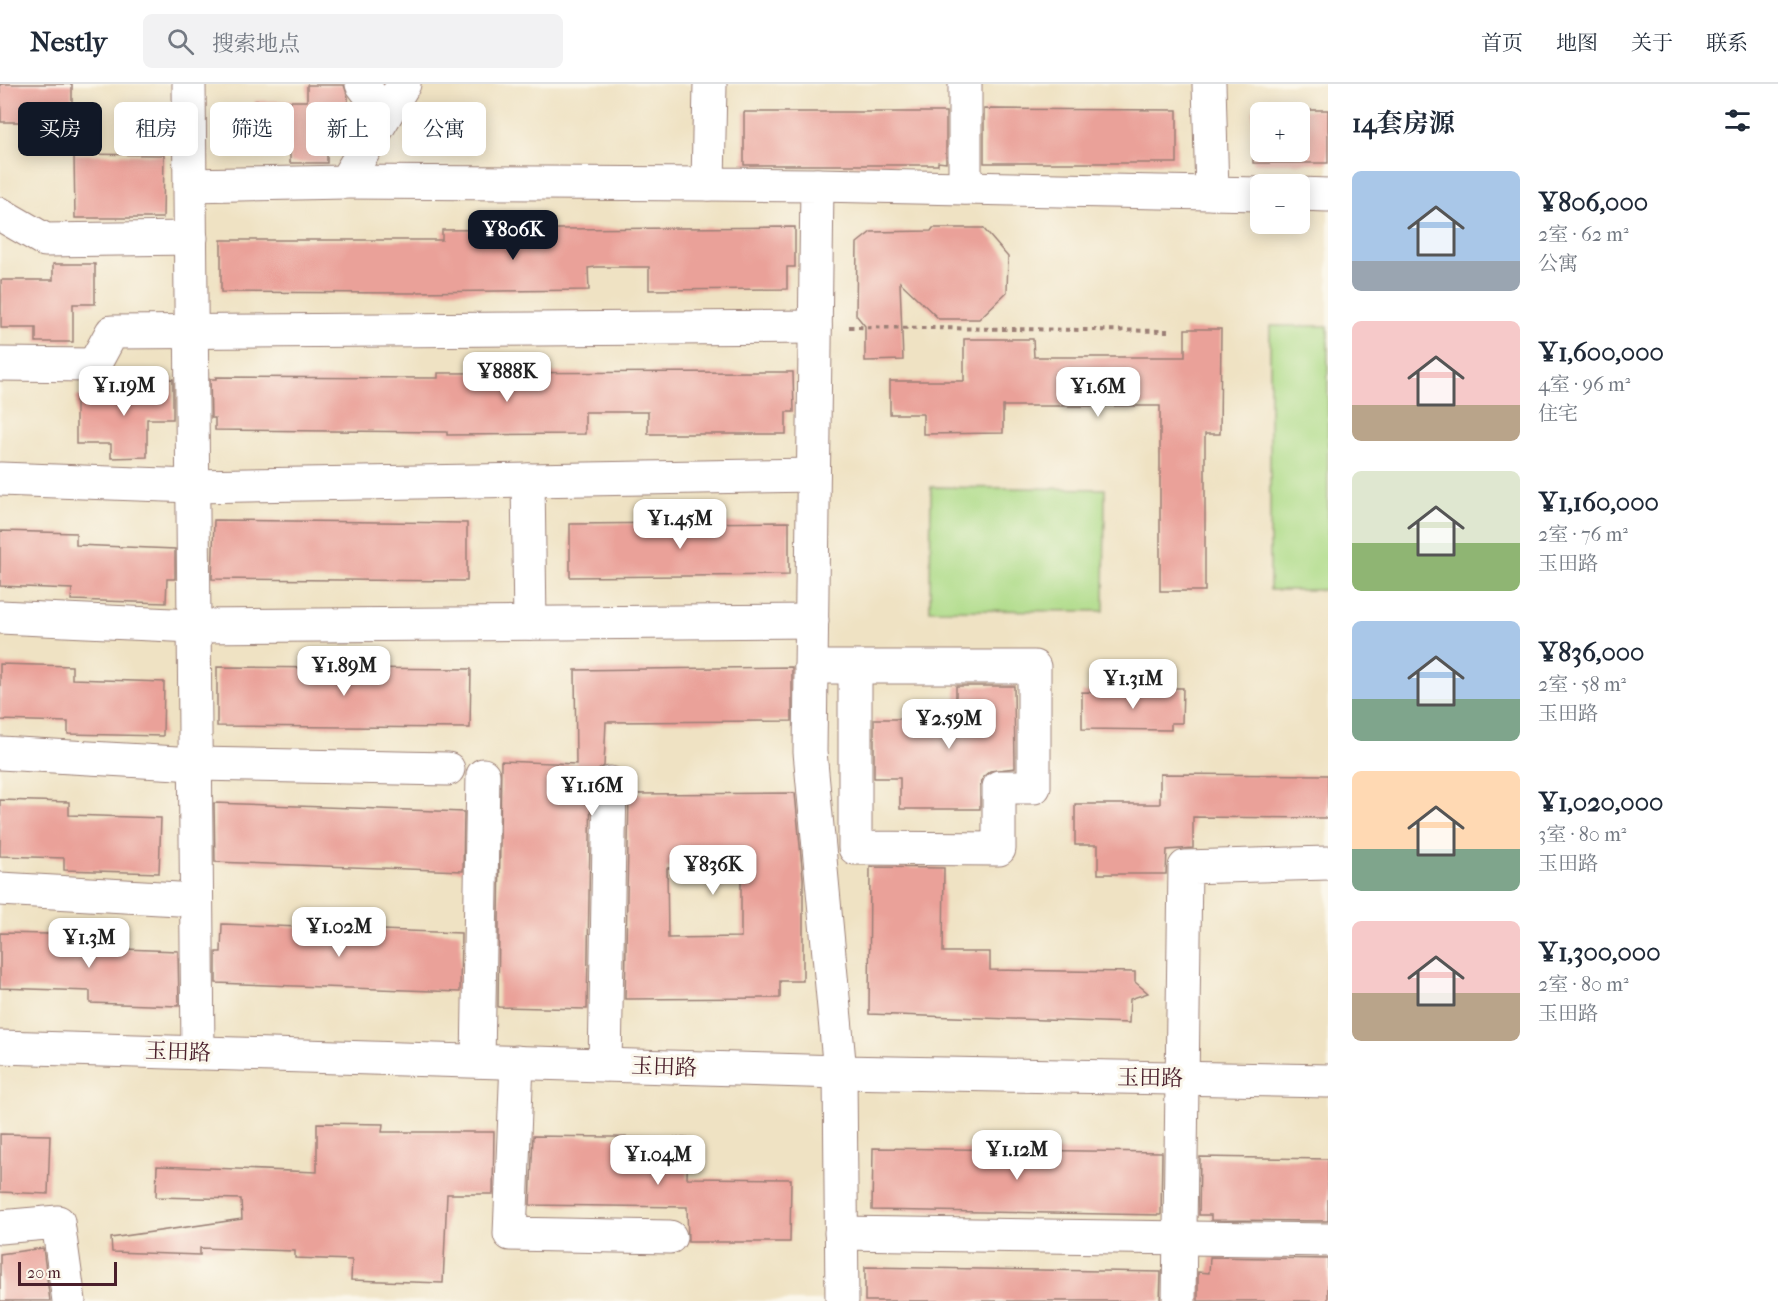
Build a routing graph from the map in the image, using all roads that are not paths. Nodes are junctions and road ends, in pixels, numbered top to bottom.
1 (189, 84) edge
2 (362, 84) edge
3 (404, 84) edge
4 (710, 84) edge
5 (965, 84) edge
6 (1209, 84) edge
7 (375, 102) edge
8 (390, 107) edge
9 (361, 156) edge
10 (345, 182) junction
11 (708, 184) junction
12 (190, 185) junction
13 (817, 185) junction
14 (965, 188) junction
15 (1212, 193) junction
16 (1250, 194) edge
17 (1310, 194) edge
18 (1328, 195) edge
19 (0, 214) edge
20 (191, 238) junction
21 (815, 327) junction
22 (190, 331) junction
23 (0, 364) edge
24 (813, 475) junction
25 (0, 479) edge
26 (528, 480) junction
27 (193, 486) junction
28 (0, 617) edge
29 (812, 621) junction
30 (530, 623) junction
31 (194, 626) junction
32 (811, 667) junction
33 (855, 667) junction
34 (0, 753) edge
35 (196, 764) junction
36 (448, 770) dead end
37 (483, 775) dead end
38 (610, 783) dead end
39 (1328, 863) edge
40 (0, 890) edge
41 (196, 900) junction
42 (0, 1047) edge
43 (198, 1053) junction
44 (478, 1061) junction
45 (517, 1062) junction
46 (605, 1065) junction
47 (840, 1072) junction
48 (1183, 1079) junction
49 (1328, 1082) edge
50 (0, 1227) edge
51 (841, 1233) junction
52 (670, 1237) dead end
53 (1180, 1239) junction
54 (1328, 1240) edge
55 (69, 1301) edge
56 (842, 1301) edge
57 (1179, 1301) edge

1 - 12 street
2 - 7 street
3 - 8 street
4 - 11 street
5 - 14 street
6 - 15 street
9 - 10 street
10 - 11 street
10 - 12 street
11 - 13 street
12 - 20 street
13 - 14 street
13 - 21 street
14 - 15 street
15 - 16 street
17 - 18 street
19 - 20 street
20 - 22 street
21 - 22 street
21 - 24 street
22 - 23 street
22 - 27 street
24 - 26 street
24 - 29 street
25 - 27 street
26 - 27 street
26 - 30 street
27 - 31 street
28 - 31 street
29 - 30 street
29 - 32 street
30 - 31 street
31 - 35 street
32 - 33 street
32 - 47 street
33 - 33 street
34 - 35 street
35 - 36 street
35 - 41 street
37 - 44 street
38 - 46 street
39 - 48 street
40 - 41 street
41 - 43 street
42 - 43 street, 玉田路
43 - 44 street, 玉田路
44 - 45 street, 玉田路
45 - 46 street, 玉田路
45 - 52 street
46 - 47 street, 玉田路
47 - 48 street, 玉田路
47 - 51 street
48 - 49 street, 玉田路
48 - 53 street
50 - 55 street
51 - 53 street
51 - 56 street
53 - 54 street
53 - 57 street

